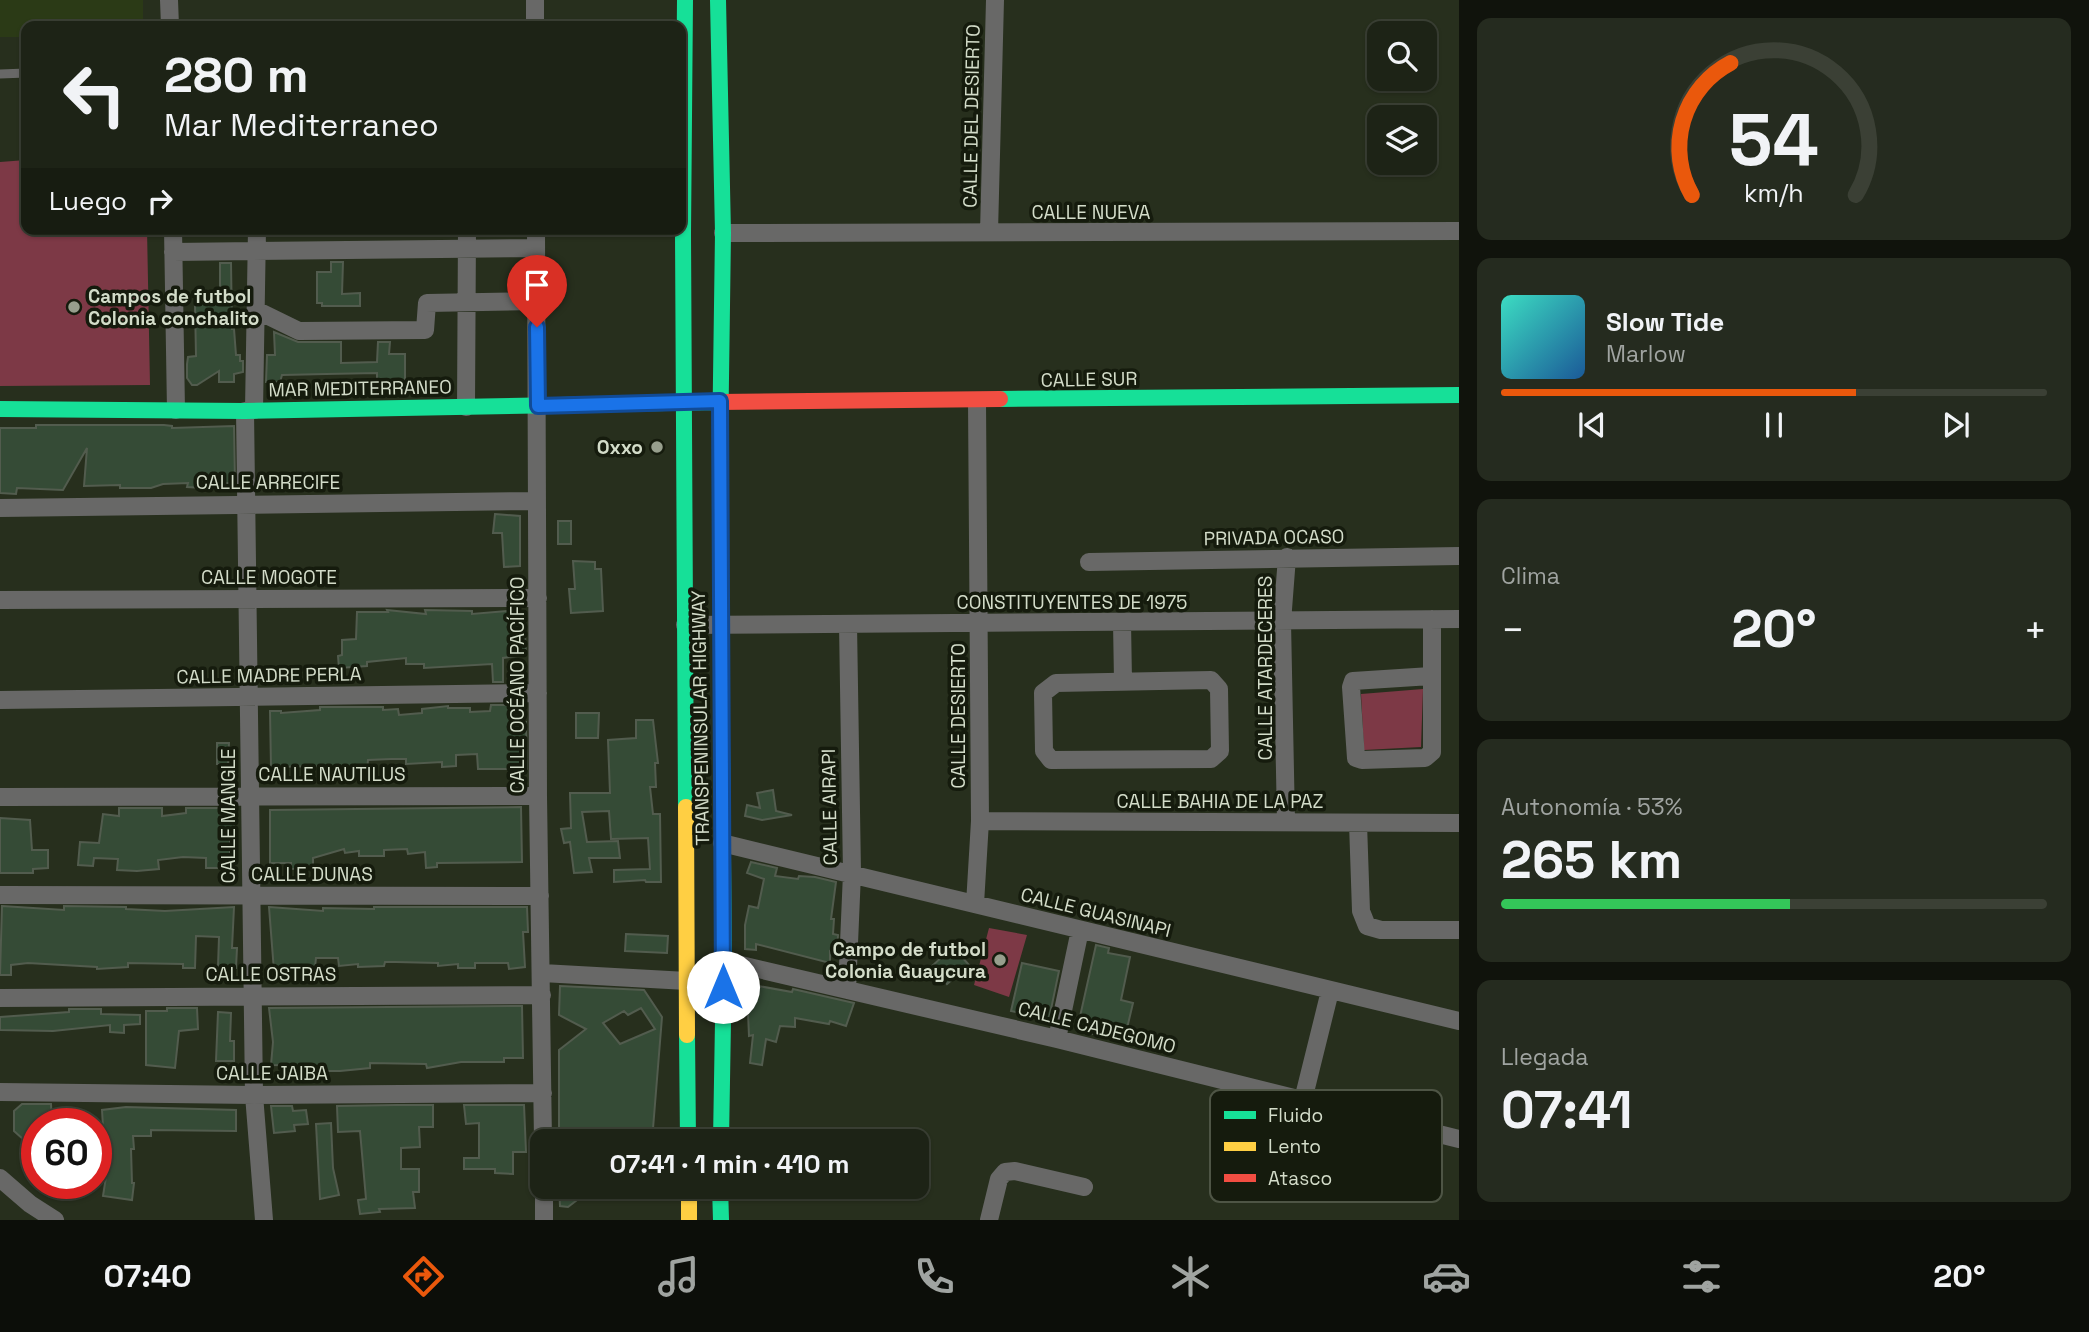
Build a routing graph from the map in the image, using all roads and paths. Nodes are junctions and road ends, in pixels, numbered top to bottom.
1 (169, 0) edge
2 (535, 0) edge
3 (685, 0) edge
4 (718, 0) edge
5 (995, 0) edge
6 (170, 21) edge
7 (535, 21) edge
8 (685, 21) edge
9 (21, 73) edge
10 (0, 74) edge
11 (1459, 231) edge
12 (989, 232) junction
13 (723, 233) junction
14 (173, 235) edge
15 (257, 235) edge
16 (467, 235) edge
17 (537, 235) edge
18 (684, 235) edge
19 (537, 248) junction
20 (468, 249) junction
21 (257, 251) junction
22 (173, 252) junction
23 (537, 301) junction
24 (467, 302) junction
25 (256, 310) junction
26 (1459, 396) edge
27 (720, 401) junction
28 (977, 401) junction
29 (684, 402) junction
30 (538, 406) junction
31 (466, 407) junction
32 (0, 409) edge
33 (176, 410) junction
34 (249, 410) junction
35 (536, 501) junction
36 (247, 503) junction
37 (0, 508) edge
38 (1459, 556) edge
39 (1287, 557) junction
40 (1089, 562) dead end
41 (247, 598) junction
42 (538, 598) junction
43 (0, 600) edge
44 (1432, 619) junction
45 (1459, 619) edge
46 (1122, 622) junction
47 (1282, 622) junction
48 (720, 624) junction
49 (848, 624) junction
50 (978, 624) junction
51 (685, 625) junction
52 (1432, 676) junction
53 (1123, 681) junction
54 (538, 693) junction
55 (249, 696) junction
56 (0, 700) edge
57 (249, 795) junction
58 (538, 796) junction
59 (0, 797) edge
60 (980, 821) junction
61 (1286, 822) junction
62 (1459, 822) edge
63 (1358, 823) junction
64 (722, 843) junction
65 (852, 873) junction
66 (0, 895) edge
67 (250, 895) junction
68 (540, 896) junction
69 (975, 904) junction
70 (1080, 930) junction
71 (1459, 930) edge
72 (724, 961) junction
73 (542, 973) junction
74 (687, 981) junction
75 (847, 990) junction
76 (1330, 990) junction
77 (252, 995) junction
78 (542, 995) junction
79 (0, 998) edge
80 (1459, 1021) edge
81 (1057, 1039) junction
82 (1263, 1090) edge
83 (1305, 1090) edge
84 (0, 1092) edge
85 (543, 1093) junction
86 (254, 1095) junction
87 (543, 1129) edge
88 (688, 1129) edge
89 (721, 1129) edge
90 (1442, 1135) edge
91 (1459, 1139) edge
92 (0, 1178) edge
93 (1084, 1187) dead end
94 (544, 1199) edge
95 (689, 1199) edge
96 (720, 1199) edge
97 (55, 1220) edge
98 (264, 1220) edge
99 (544, 1220) edge
100 (689, 1220) edge
101 (721, 1220) edge
102 (989, 1220) edge

1 - 6 street
2 - 7 street
3 - 8 main road, TRANSPENINSULAR HIGHWAY
4 - 13 main road, TRANSPENINSULAR HIGHWAY
5 - 12 street, CALLE DEL DESIERTO
9 - 10 lane
11 - 12 street, CALLE NUEVA
12 - 13 street, CALLE NUEVA
13 - 27 main road, TRANSPENINSULAR HIGHWAY
14 - 22 street
15 - 21 street, CALLE MANGLE
16 - 20 street
17 - 19 street, CALLE OCÉANO PACÍFICO
18 - 29 main road, TRANSPENINSULAR HIGHWAY
19 - 20 street
19 - 23 street, CALLE OCÉANO PACÍFICO
20 - 21 street
20 - 24 street
21 - 22 street
21 - 25 street, CALLE MANGLE
22 - 33 street
23 - 24 street
23 - 30 street, CALLE OCÉANO PACÍFICO
24 - 25 street
24 - 31 street
25 - 34 street, CALLE MANGLE
26 - 28 main road, CALLE SUR
27 - 28 main road, CALLE SUR
27 - 29 main road, MAR MEDITERRANEO
27 - 48 main road, TRANSPENINSULAR HIGHWAY
28 - 50 street, CALLE DESIERTO
29 - 30 main road, MAR MEDITERRANEO
29 - 51 main road, TRANSPENINSULAR HIGHWAY
30 - 31 main road, MAR MEDITERRANEO
30 - 35 street, CALLE OCÉANO PACÍFICO
31 - 34 main road, MAR MEDITERRANEO
32 - 33 main road, MAR MEDITERRANEO
33 - 34 main road, MAR MEDITERRANEO
34 - 36 street, CALLE MANGLE
35 - 36 street, CALLE ARRECIFE
35 - 42 street, CALLE OCÉANO PACÍFICO
36 - 37 street, CALLE ARRECIFE
36 - 41 street, CALLE MANGLE
38 - 39 street, PRIVADA OCASO
39 - 40 street, PRIVADA OCASO
39 - 47 street, CALLE ATARDECERES
41 - 42 street, CALLE MOGOTE
41 - 43 street, CALLE MOGOTE
41 - 55 street, CALLE MANGLE
42 - 54 street, CALLE OCÉANO PACÍFICO
44 - 45 street, CONSTITUYENTES DE 1975
44 - 47 street, CONSTITUYENTES DE 1975
44 - 52 street
46 - 47 street, CONSTITUYENTES DE 1975
46 - 50 street, CONSTITUYENTES DE 1975
46 - 53 street
47 - 61 street, CALLE ATARDECERES
48 - 49 street, CONSTITUYENTES DE 1975
48 - 51 street, CONSTITUYENTES DE 1975
48 - 64 main road, TRANSPENINSULAR HIGHWAY
49 - 50 street, CONSTITUYENTES DE 1975
49 - 65 street, CALLE AIRAPI
50 - 60 street, CALLE DESIERTO
51 - 74 main road, TRANSPENINSULAR HIGHWAY
52 - 52 street
53 - 53 street
54 - 55 street, CALLE MADRE PERLA
54 - 58 street, CALLE OCÉANO PACÍFICO
55 - 56 street, CALLE MADRE PERLA
55 - 57 street, CALLE MANGLE
57 - 58 street, CALLE NAUTILUS
57 - 59 street, CALLE NAUTILUS
57 - 67 street, CALLE MANGLE
58 - 68 street, CALLE OCÉANO PACÍFICO
60 - 61 street, CALLE BAHIA DE LA PAZ
60 - 69 street, CALLE DESIERTO
61 - 63 street, CALLE BAHIA DE LA PAZ
62 - 63 street, CALLE BAHIA DE LA PAZ
63 - 71 street
64 - 65 street, CALLE GUASINAPI
64 - 72 main road, TRANSPENINSULAR HIGHWAY
65 - 69 street, CALLE GUASINAPI
65 - 75 street, CALLE AIRAPI
66 - 67 street, CALLE DUNAS
67 - 68 street, CALLE DUNAS
67 - 77 street, CALLE MANGLE
68 - 73 street, CALLE OCÉANO PACÍFICO
69 - 70 street, CALLE GUASINAPI
70 - 76 street, CALLE GUASINAPI
70 - 81 street
72 - 75 street, CALLE CADEGOMO
72 - 89 main road, TRANSPENINSULAR HIGHWAY
73 - 74 street
73 - 78 street, CALLE OCÉANO PACÍFICO
74 - 88 main road, TRANSPENINSULAR HIGHWAY
75 - 81 street, CALLE CADEGOMO
76 - 80 street, CALLE GUASINAPI
76 - 83 street
77 - 78 street, CALLE OSTRAS
77 - 79 street, CALLE OSTRAS
77 - 86 street, CALLE MANGLE
78 - 85 street, CALLE OCÉANO PACÍFICO
81 - 82 street, CALLE CADEGOMO
84 - 86 street, CALLE JAIBA
85 - 86 street, CALLE JAIBA
85 - 87 street, CALLE OCÉANO PACÍFICO
86 - 98 street, CALLE MANGLE
90 - 91 street, CALLE CADEGOMO
92 - 97 street
93 - 102 street
94 - 99 street
95 - 100 main road
96 - 101 main road

